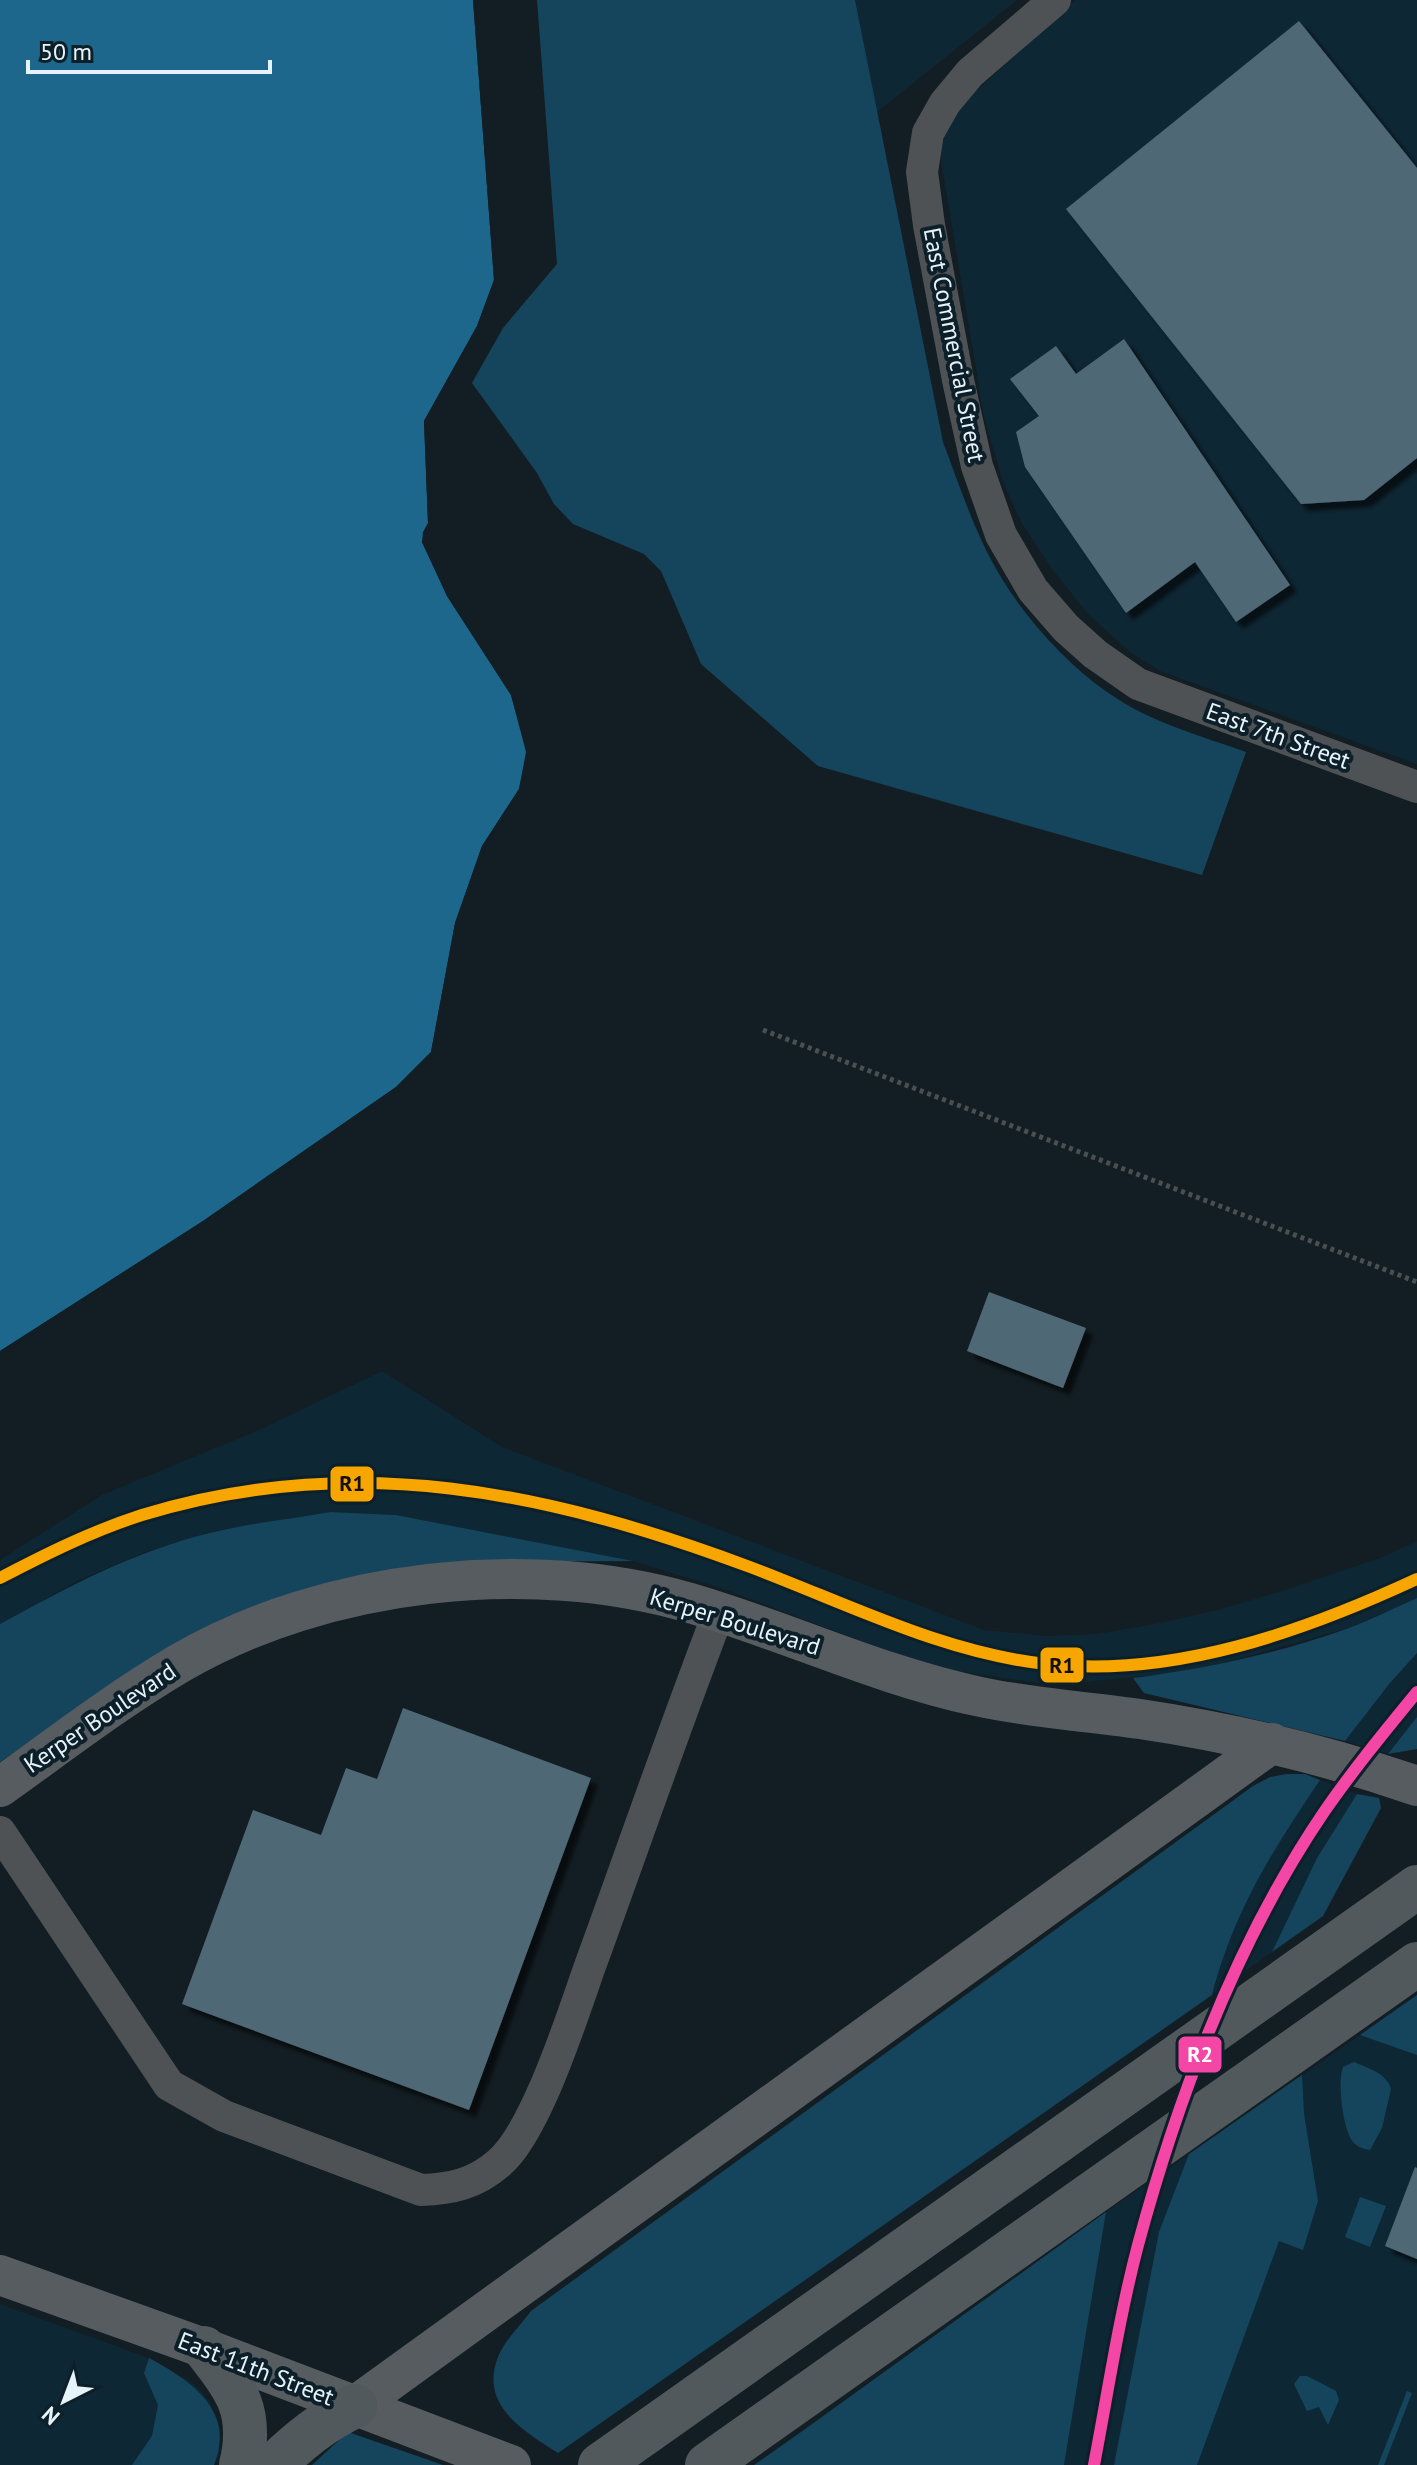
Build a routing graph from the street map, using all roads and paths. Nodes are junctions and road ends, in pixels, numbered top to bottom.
1 (1055, 0) edge
2 (1138, 684) joint
3 (1417, 787) edge
4 (763, 1030) dead end
5 (1417, 1282) edge
6 (719, 1612) junction
7 (1272, 1743) junction
8 (1417, 1786) edge
9 (0, 1787) edge
10 (0, 1832) edge
11 (1417, 1887) edge
12 (1417, 1964) edge
13 (0, 2275) edge
14 (204, 2348) junction
15 (355, 2406) junction
16 (241, 2465) edge
17 (274, 2465) edge
18 (511, 2465) edge
19 (600, 2465) edge
20 (707, 2465) edge

1 - 2 street, East Commercial Street
2 - 3 street, East 7th Street
4 - 5 path
6 - 7 main road, Kerper Boulevard
6 - 9 main road, Kerper Boulevard
6 - 10 street
7 - 8 main road, Kerper Boulevard
7 - 15 main road
11 - 19 highway
12 - 20 highway
13 - 14 main road, East 11th Street
14 - 15 main road, East 11th Street
14 - 16 highway
15 - 17 highway
15 - 18 main road, East 11th Street

